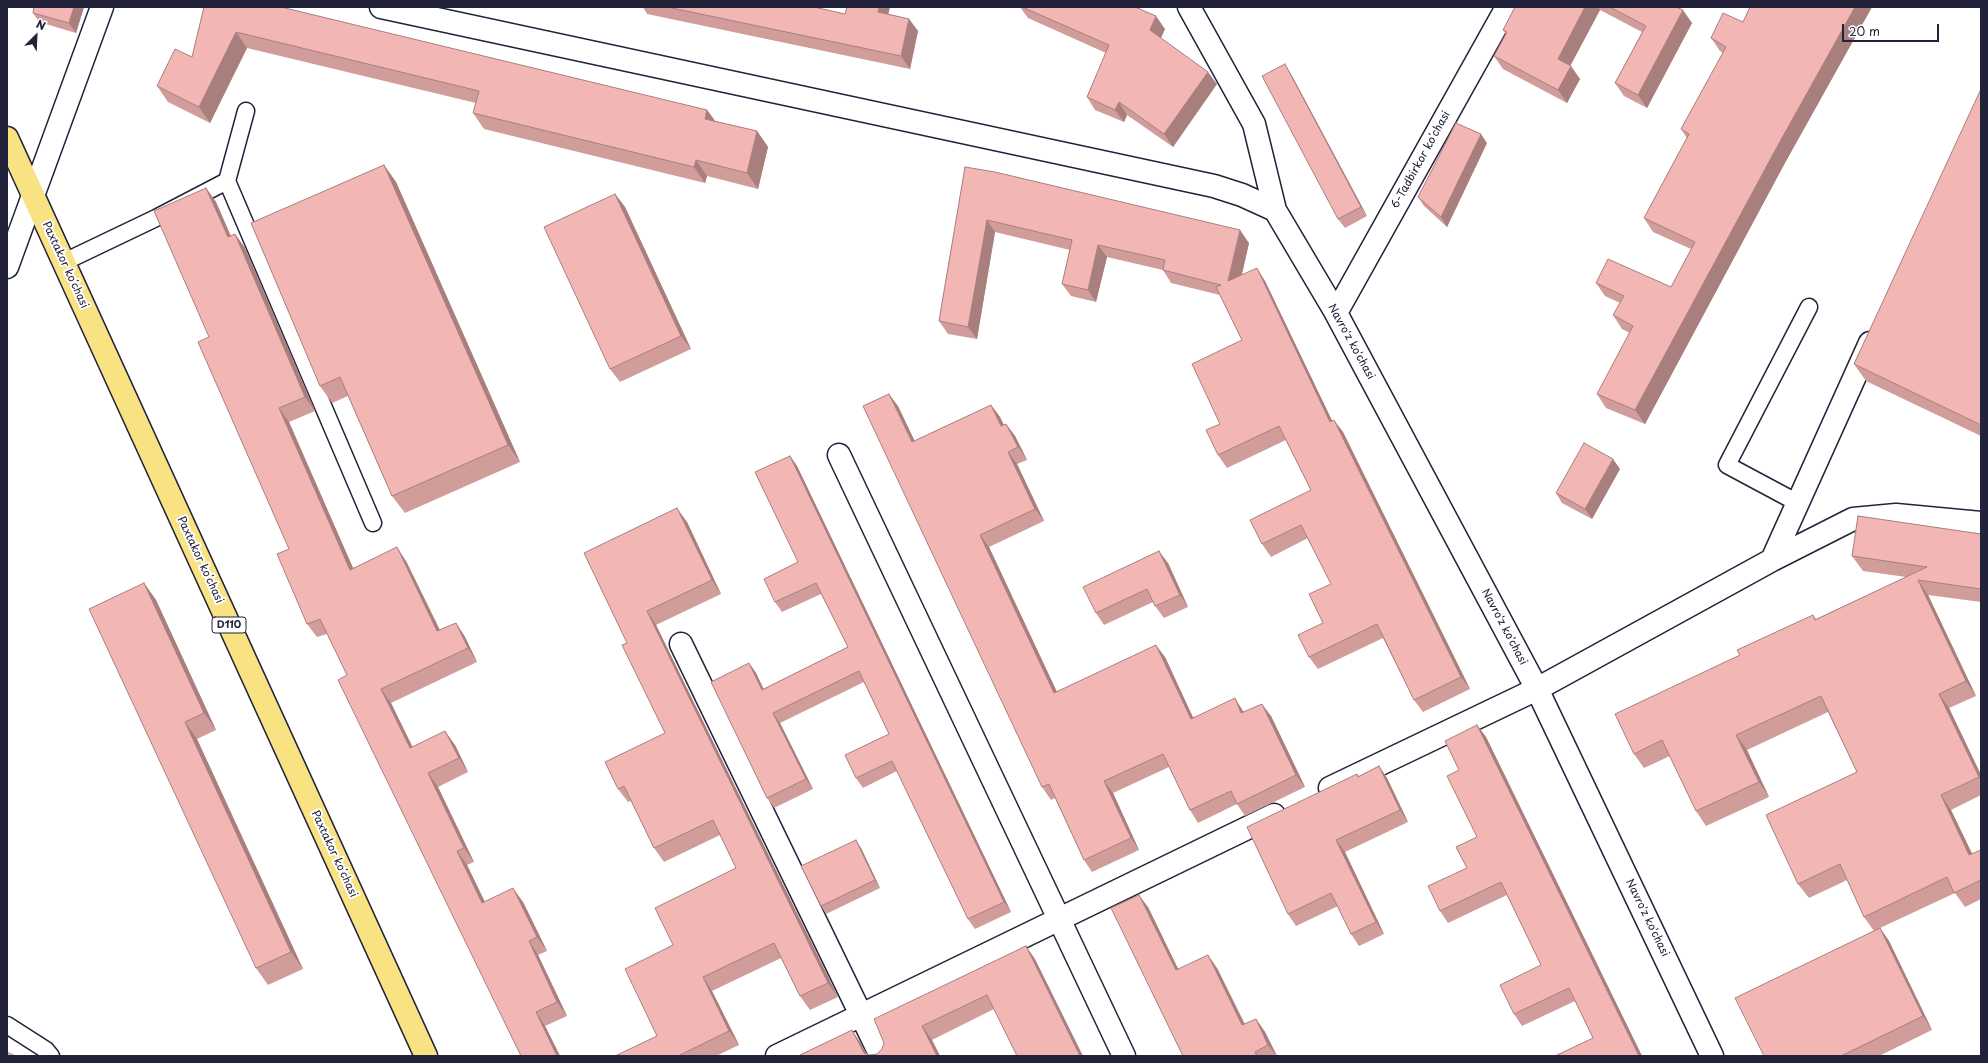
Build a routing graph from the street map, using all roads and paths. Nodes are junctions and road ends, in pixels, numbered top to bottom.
1 (102, 7) edge
2 (381, 7) edge
3 (1188, 7) edge
4 (1507, 7) edge
5 (246, 111) dead end
6 (7, 138) edge
7 (227, 181) junction
8 (33, 194) junction
9 (1275, 210) junction
10 (64, 262) junction
11 (7, 267) edge
12 (1809, 307) dead end
13 (1336, 313) junction
14 (1880, 322) edge
15 (839, 456) dead end
16 (1798, 503) junction
17 (1981, 523) edge
18 (373, 524) dead end
19 (1772, 560) junction
20 (681, 644) dead end
21 (1537, 689) junction
22 (1060, 918) junction
23 (861, 1015) junction
24 (7, 1025) edge
25 (51, 1056) edge
26 (426, 1056) edge
27 (778, 1056) edge
28 (881, 1056) edge
29 (1124, 1056) edge
30 (1712, 1056) edge

1 - 8 street
2 - 9 street
3 - 9 street, Navro'z ko'chasi
4 - 13 street, 6-Tadbirkor koʻchasi
5 - 7 lane
6 - 8 main road, D110
7 - 10 lane
7 - 18 lane
8 - 10 main road, Paxtakor koʻchasi / D110
8 - 11 street
9 - 13 street, Navro'z ko'chasi
10 - 26 main road, Paxtakor koʻchasi / D110
12 - 16 lane
13 - 21 street, Navro'z ko'chasi
14 - 16 street
15 - 22 street
16 - 19 street
17 - 19 street
19 - 21 street
20 - 23 street
21 - 22 street
21 - 30 street, Navro'z ko'chasi
22 - 23 street
22 - 29 street
23 - 27 street
23 - 28 street
24 - 25 lane

